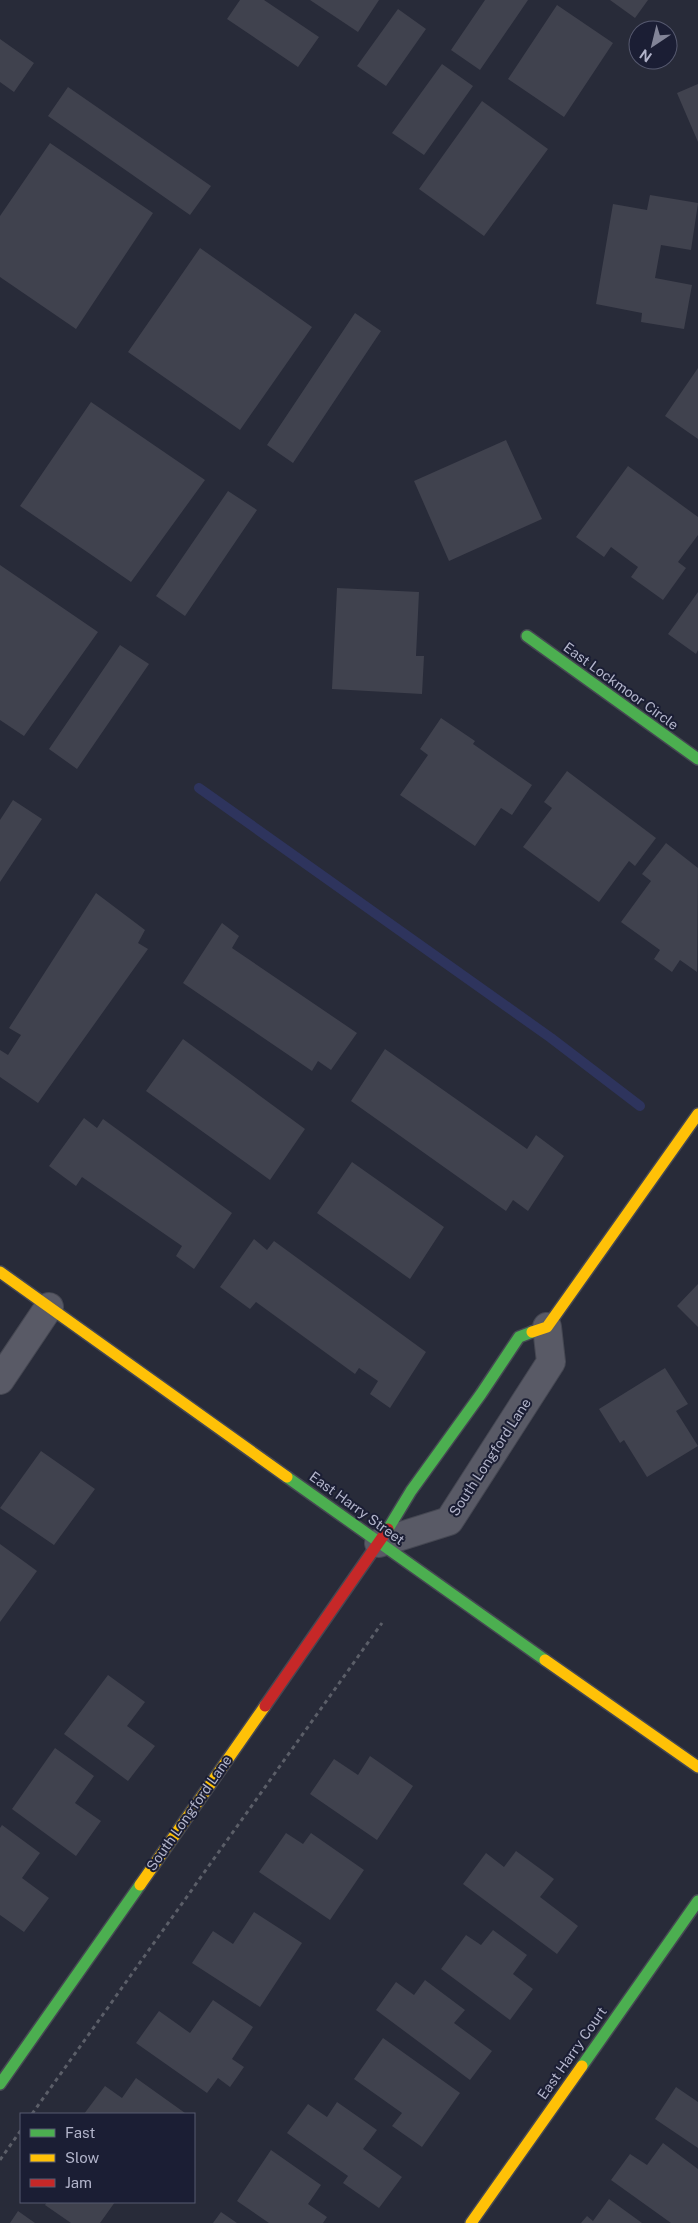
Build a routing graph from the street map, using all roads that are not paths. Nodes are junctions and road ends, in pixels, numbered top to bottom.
1 (527, 636) dead end
2 (698, 759) edge
3 (698, 1114) edge
4 (0, 1272) edge
5 (49, 1307) junction
6 (547, 1327) junction
7 (0, 1380) edge
8 (379, 1543) junction
9 (698, 1767) edge
10 (698, 1900) edge
11 (0, 2084) edge
12 (472, 2223) edge

1 - 2 street, East Lockmoor Circle
3 - 6 street
4 - 5 street, East Harry Street
5 - 7 street
5 - 8 street, East Harry Street
6 - 8 street, South Longford Lane
6 - 8 street, South Longford Lane
8 - 9 street, East Harry Street
8 - 11 street, South Longford Lane
10 - 12 street, East Harry Court

